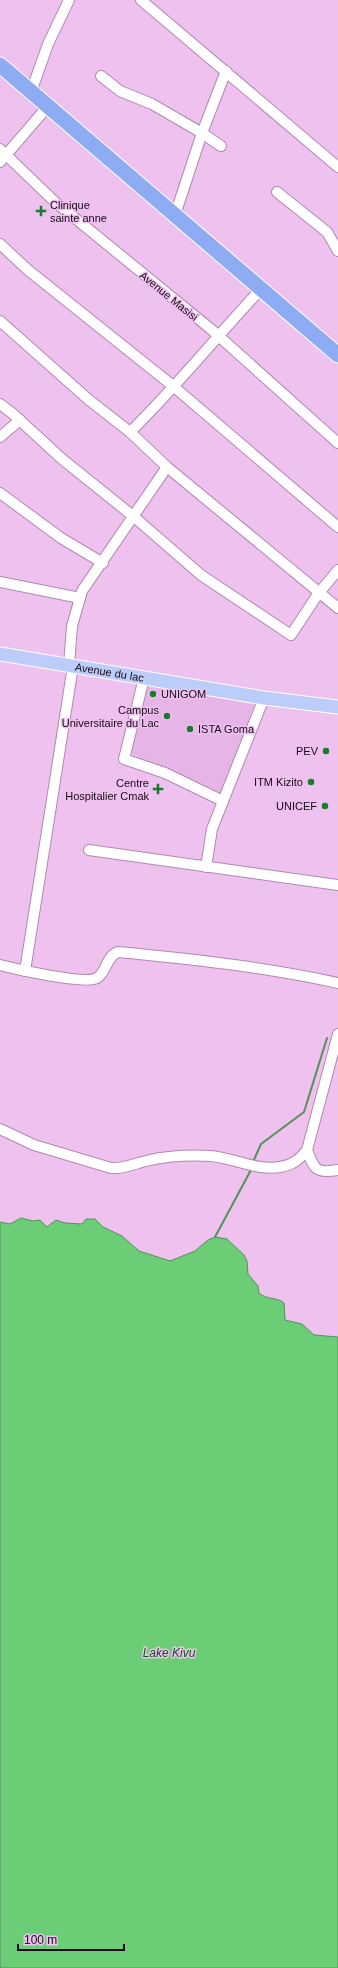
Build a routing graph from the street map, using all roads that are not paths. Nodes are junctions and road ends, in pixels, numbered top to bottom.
1 (69, 0) edge
2 (145, 1) edge
3 (0, 65) edge
4 (226, 71) junction
5 (101, 76) dead end
6 (31, 92) junction
7 (48, 106) junction
8 (202, 133) junction
9 (222, 146) dead end
10 (2, 156) edge
11 (338, 167) edge
12 (277, 192) dead end
13 (175, 215) junction
14 (0, 244) edge
15 (338, 251) edge
16 (261, 289) junction
17 (0, 321) edge
18 (218, 335) junction
19 (338, 355) edge
20 (174, 386) junction
21 (0, 404) edge
22 (20, 420) junction
23 (130, 432) junction
24 (0, 437) edge
25 (338, 443) edge
26 (167, 467) junction
27 (0, 493) edge
28 (133, 516) junction
29 (338, 527) edge
30 (103, 563) junction
31 (338, 570) edge
32 (0, 582) edge
33 (318, 594) junction
34 (80, 598) junction
35 (338, 608) edge
36 (0, 654) edge
37 (71, 665) junction
38 (144, 678) junction
39 (264, 698) junction
40 (338, 707) edge
41 (223, 801) junction
42 (89, 850) dead end
43 (206, 867) junction
44 (338, 885) edge
45 (0, 964) edge
46 (25, 971) junction
47 (338, 983) edge
48 (338, 1034) edge
49 (0, 1128) edge
50 (307, 1150) junction
51 (338, 1170) edge

1 - 6 street
2 - 4 street
3 - 6 highway
4 - 8 street
4 - 11 street
5 - 8 street
6 - 7 highway
7 - 10 street
7 - 13 highway
8 - 9 street
8 - 13 street
10 - 18 street, Avenue Masisi
12 - 15 street
13 - 16 highway
14 - 20 street
16 - 18 street
16 - 19 highway
17 - 23 street
18 - 20 street
18 - 25 street, Avenue Masisi
20 - 23 street
20 - 29 street
21 - 22 street
22 - 24 street
22 - 28 street
23 - 26 street
26 - 28 street
26 - 33 street
27 - 30 street
28 - 30 street
28 - 33 street
30 - 34 street
31 - 33 street
32 - 34 street
33 - 35 street
34 - 37 street
36 - 37 main road, Avenue du lac
37 - 38 main road, Avenue du lac
37 - 46 street
38 - 39 main road, Avenue du lac
38 - 41 street
39 - 40 main road, Avenue du lac
39 - 41 street
41 - 43 street
42 - 43 street
43 - 44 street
45 - 46 street
46 - 47 street
48 - 50 street
49 - 50 street
50 - 51 street

